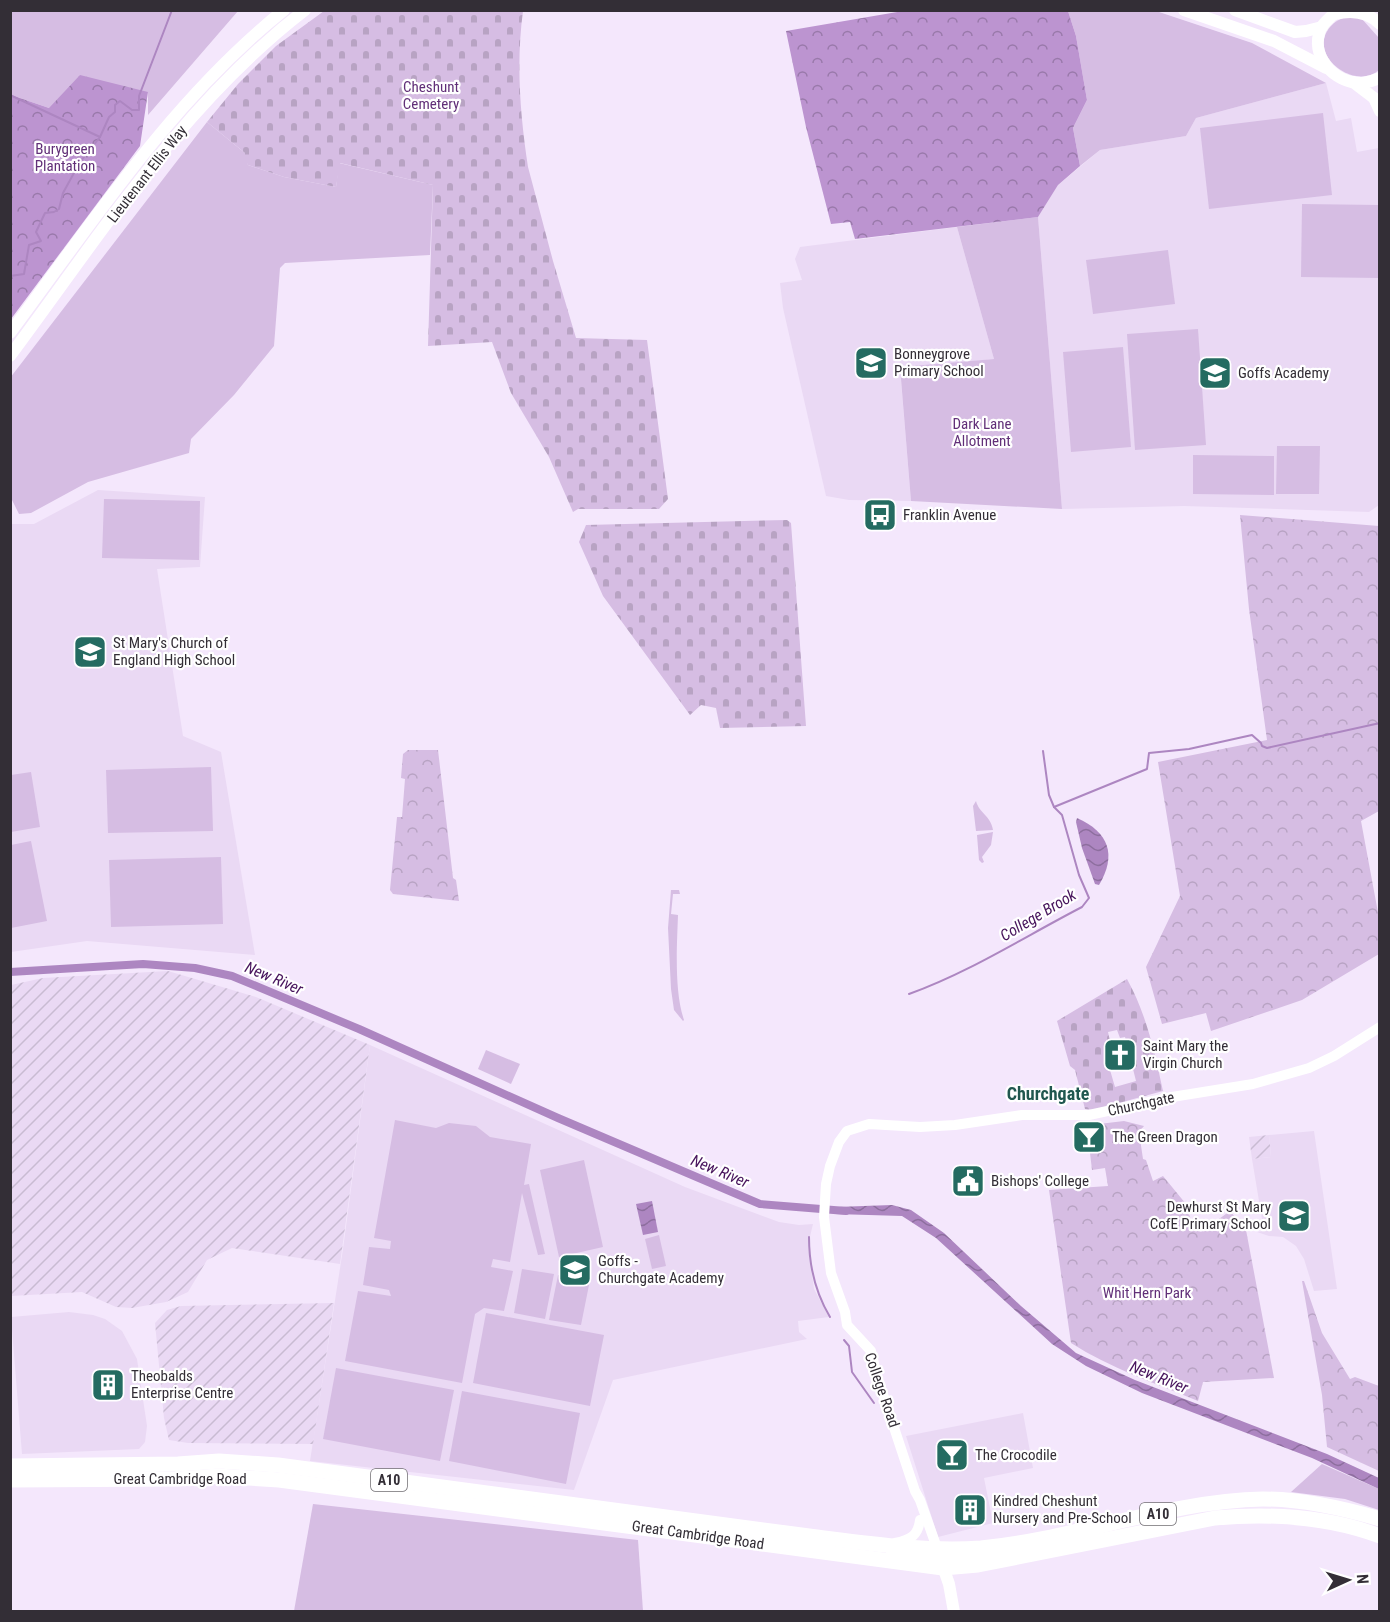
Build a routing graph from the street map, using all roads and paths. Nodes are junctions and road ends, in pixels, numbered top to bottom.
1 (284, 10) edge
2 (305, 10) edge
3 (1184, 10) edge
4 (1234, 10) edge
5 (1336, 12) edge
6 (1374, 18) edge
7 (1322, 27) junction
8 (1326, 68) junction
9 (1380, 78) edge
10 (1353, 82) junction
11 (1380, 111) edge
12 (10, 333) edge
13 (10, 356) edge
14 (1380, 1027) edge
15 (854, 1128) joint
16 (10, 1466) edge
17 (10, 1480) edge
18 (915, 1491) junction
19 (1380, 1519) edge
20 (920, 1520) junction
21 (809, 1536) junction
22 (1380, 1536) edge
23 (886, 1545) junction
24 (937, 1558) junction
25 (954, 1611) edge

1 - 12 main road, Lieutenant Ellis Way
2 - 13 main road, Lieutenant Ellis Way
3 - 8 main road
4 - 7 main road
5 - 6 main road
5 - 7 main road
7 - 8 main road
8 - 10 main road
9 - 10 main road
10 - 11 main road
14 - 15 street, Churchgate
15 - 18 street, College Road
16 - 21 highway, Great Cambridge Road / A10
17 - 24 highway, Great Cambridge Road / A10
18 - 20 street, College Road
18 - 24 street, College Road
19 - 24 highway, Great Cambridge Road / A10
20 - 23 street
20 - 24 street, College Road
21 - 23 highway, Great Cambridge Road / A10
21 - 24 main road
22 - 24 highway, Great Cambridge Road / A10
23 - 24 highway, Great Cambridge Road / A10
24 - 25 main road, College Road

